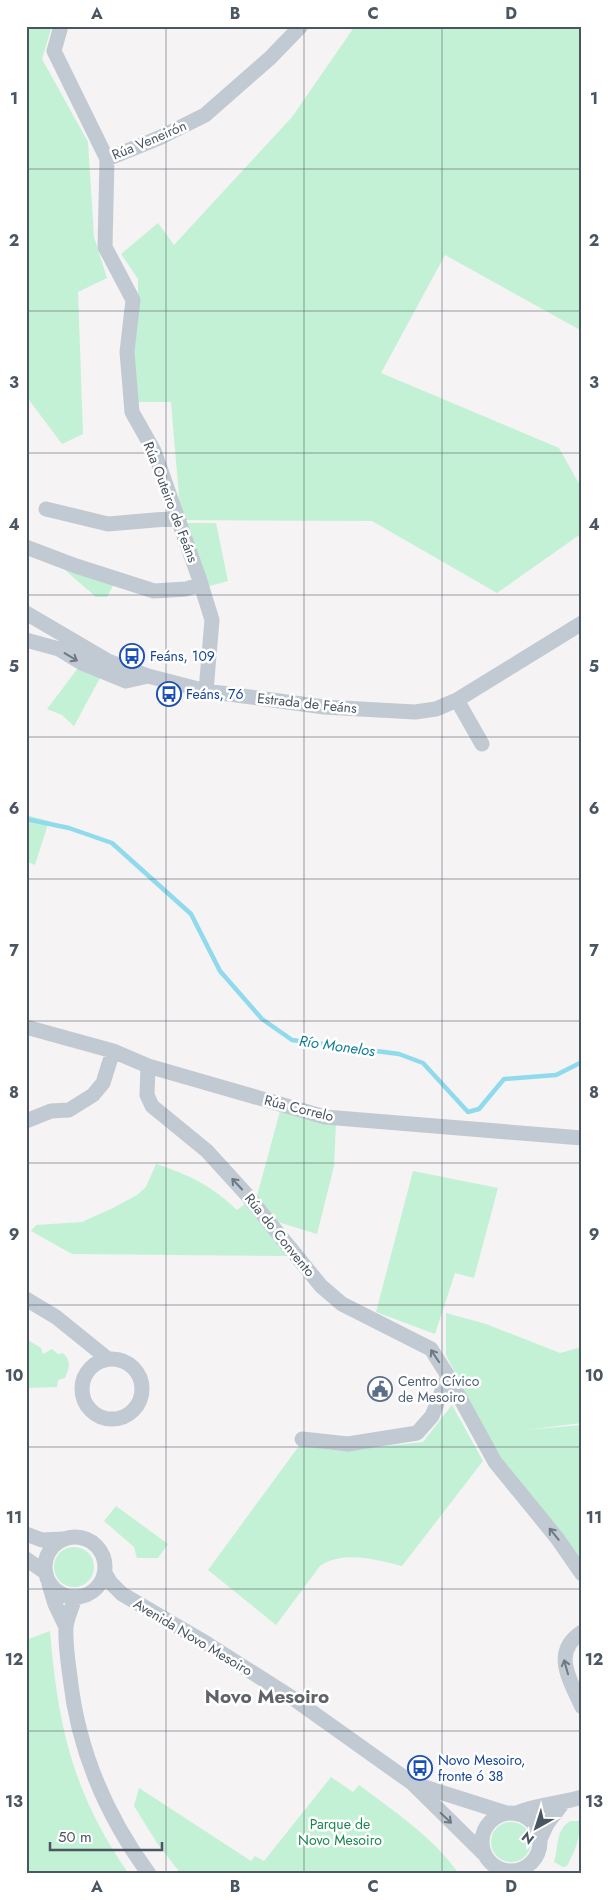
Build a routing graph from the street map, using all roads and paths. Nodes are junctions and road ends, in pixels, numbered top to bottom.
1 (61, 26) edge
2 (301, 26) edge
3 (107, 159) junction
4 (46, 508) dead end
5 (178, 518) junction
6 (26, 547) edge
7 (201, 584) junction
8 (26, 613) edge
9 (582, 623) edge
10 (26, 640) edge
11 (148, 676) junction
12 (206, 691) junction
13 (458, 700) junction
14 (482, 744) dead end
15 (26, 1027) edge
16 (113, 1051) junction
17 (148, 1066) junction
18 (26, 1121) edge
19 (582, 1138) edge
20 (26, 1299) edge
21 (85, 1342) junction
22 (108, 1359) junction
23 (89, 1368) junction
24 (448, 1376) junction
25 (302, 1439) dead end
26 (26, 1534) edge
27 (64, 1539) junction
28 (26, 1558) edge
29 (105, 1573) junction
30 (582, 1574) edge
31 (47, 1577) junction
32 (122, 1594) junction
33 (80, 1597) junction
34 (66, 1627) junction
35 (582, 1632) edge
36 (582, 1707) edge
37 (412, 1783) junction
38 (582, 1797) edge
39 (563, 1803) junction
40 (511, 1813) junction
41 (540, 1838) junction
42 (491, 1865) edge
43 (517, 1872) edge
44 (149, 1874) edge

1 - 3 street, Rúa Veneirón
2 - 3 street, Rúa Veneirón
3 - 5 street, Rúa Outeiro de Feáns
4 - 5 street
5 - 7 street, Rúa Outeiro de Feáns
6 - 7 street
7 - 12 street, Rúa Outeiro de Feáns
8 - 11 street, Estrada de Feáns
9 - 13 street, Estrada de Feáns
10 -> 11 street
11 - 12 street, Estrada de Feáns
12 - 13 street, Estrada de Feáns
13 - 14 street
15 - 16 street, Rúa Correlo
16 - 17 street, Rúa Correlo
16 - 18 street
17 - 19 street, Rúa Correlo
24 -> 17 street, Rúa do Convento
20 - 21 street
21 - 22 street
21 - 23 street
22 - 23 street
22 - 23 street
24 - 25 street
30 -> 24 street, Rúa do Convento
26 - 27 street
27 - 29 street
27 - 31 street
28 - 31 street
29 - 32 street, Avenida Novo Mesoiro
29 - 33 street
31 - 33 street
31 - 34 street
32 - 33 street, Avenida Novo Mesoiro
32 - 37 street, Avenida Novo Mesoiro
33 - 34 street
34 - 44 street
36 -> 35 street
37 - 40 street, Avenida Novo Mesoiro
37 -> 42 street, Avenida Novo Mesoiro
38 - 39 street
39 - 40 street
39 - 41 street
40 - 41 street
40 - 42 street
41 - 43 street
42 - 43 street

